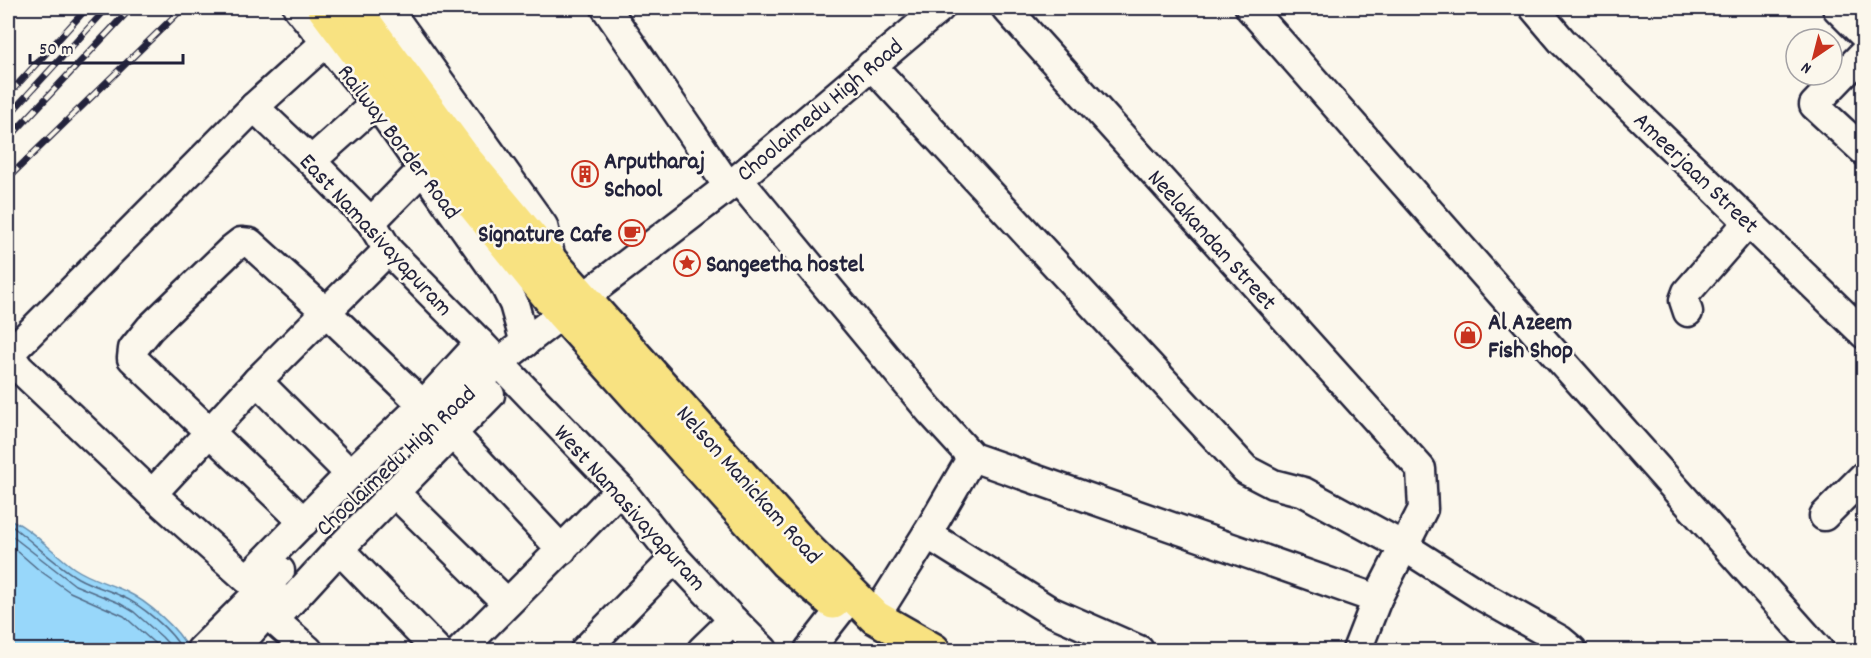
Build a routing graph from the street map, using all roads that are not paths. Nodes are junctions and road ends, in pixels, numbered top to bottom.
1 (298, 8) edge
2 (324, 8) edge
3 (354, 8) edge
4 (387, 8) edge
5 (606, 8) edge
6 (940, 8) edge
7 (1006, 8) edge
8 (1250, 8) edge
9 (1534, 8) edge
10 (1837, 8) edge
11 (1863, 35) edge
12 (326, 42) junction
13 (1863, 53) edge
14 (871, 65) junction
15 (376, 103) junction
16 (254, 106) junction
17 (1863, 151) edge
18 (311, 161) junction
19 (423, 168) junction
20 (733, 182) junction
21 (371, 222) junction
22 (1748, 222) junction
23 (388, 250) junction
24 (552, 263) junction
25 (573, 307) junction
26 (326, 312) junction
27 (1688, 312) dead end
28 (1863, 334) edge
29 (525, 343) junction
30 (496, 360) junction
31 (257, 381) junction
32 (423, 405) junction
33 (210, 433) junction
34 (452, 433) junction
35 (972, 457) junction
36 (350, 474) junction
37 (1863, 476) edge
38 (620, 489) junction
39 (395, 493) junction
40 (152, 494) junction
41 (1824, 516) dead end
42 (304, 522) junction
43 (927, 534) junction
44 (1405, 547) junction
45 (339, 549) junction
46 (562, 550) junction
47 (675, 558) junction
48 (1377, 599) junction
49 (507, 603) junction
50 (841, 609) junction
51 (875, 617) junction
52 (733, 620) junction
53 (240, 633) edge
54 (201, 651) edge
55 (308, 651) edge
56 (437, 651) edge
57 (461, 651) edge
58 (585, 651) edge
59 (702, 651) edge
60 (763, 651) edge
61 (809, 651) edge
62 (900, 651) edge
63 (933, 651) edge
64 (1139, 651) edge
65 (1356, 651) edge
66 (1572, 651) edge
67 (1819, 651) edge

1 - 12 street, Railway Border Road
2 - 25 main road
3 - 24 main road
4 - 24 street
5 - 20 street
6 - 14 street, Choolaimedu High Road
7 - 44 street, Neelakandan Street
8 - 67 street
9 - 22 street, Ameerjaan Street
10 - 11 street
12 - 15 street, Railway Border Road
12 - 16 street
13 - 17 street
14 - 20 street, Choolaimedu High Road
14 - 44 street
15 - 18 street
15 - 19 street, Railway Border Road
16 - 18 street, East Namasivayapuram
16 - 40 street
18 - 21 street, East Namasivayapuram
19 - 21 street
19 - 29 street, Railway Border Road
20 - 25 street, Choolaimedu High Road
20 - 35 street
21 - 23 street, East Namasivayapuram
22 - 27 street
22 - 28 street, Ameerjaan Street
23 - 26 street
23 - 30 street, East Namasivayapuram
24 - 25 main road
25 - 29 street, Choolaimedu High Road
25 - 50 main road, Nelson Manickam Road
25 - 51 main road, Nelson Manickam Road
26 - 31 street
26 - 32 street
26 - 33 street
29 - 30 street, Choolaimedu High Road
30 - 32 street
30 - 34 street
30 - 38 street, West Namasivayapuram
30 - 53 street, Choolaimedu High Road
31 - 33 street
31 - 36 street
32 - 36 street
33 - 40 street
33 - 42 street
34 - 39 street
34 - 46 street
35 - 43 street
35 - 48 street
36 - 42 street
37 - 41 street
38 - 46 street
38 - 47 street, West Namasivayapuram
39 - 45 street
39 - 49 street
40 - 42 street
43 - 51 street
43 - 64 street
44 - 48 street
44 - 66 street
45 - 55 street
45 - 56 street
46 - 49 street
47 - 52 street, West Namasivayapuram
47 - 58 street
48 - 65 street
49 - 57 street
50 - 61 street
50 - 62 main road, Nelson Manickam Road
51 - 63 main road, Nelson Manickam Road
52 - 59 street
52 - 60 street, West Namasivayapuram
53 - 54 street, Choolaimedu High Road

